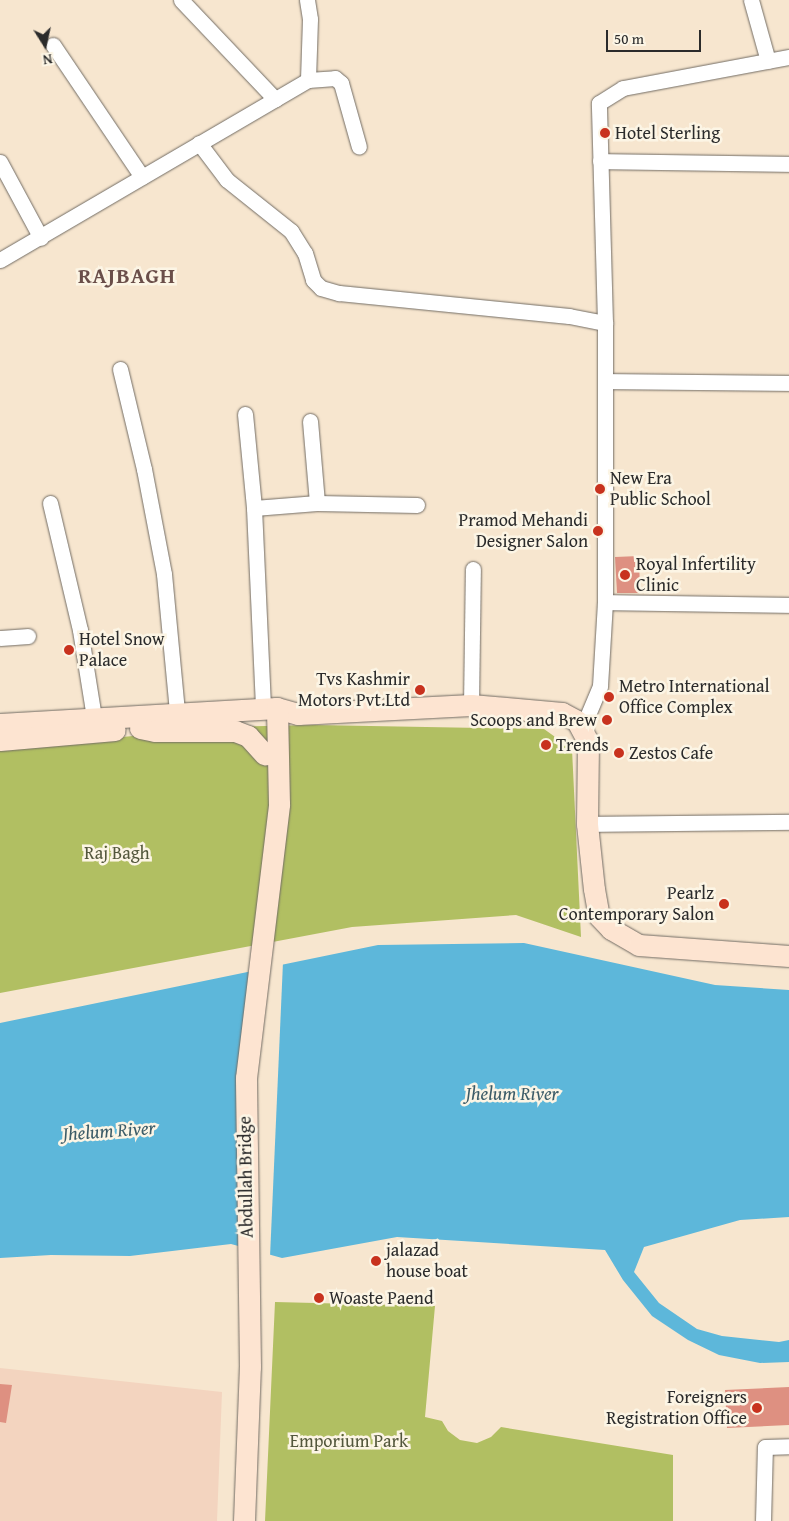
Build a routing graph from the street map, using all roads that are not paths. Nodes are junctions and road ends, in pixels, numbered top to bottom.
1 (181, 0) edge
2 (307, 0) edge
3 (752, 0) edge
4 (53, 45) dead end
5 (789, 57) edge
6 (768, 61) junction
7 (308, 80) junction
8 (275, 99) junction
9 (199, 143) junction
10 (359, 147) dead end
11 (600, 161) junction
12 (0, 162) edge
13 (789, 164) edge
14 (142, 177) junction
15 (41, 238) junction
16 (0, 260) edge
17 (605, 323) junction
18 (120, 369) dead end
19 (606, 381) junction
20 (789, 384) edge
21 (245, 414) dead end
22 (310, 421) dead end
23 (50, 502) dead end
24 (317, 503) junction
25 (416, 505) dead end
26 (254, 508) junction
27 (473, 568) dead end
28 (605, 602) junction
29 (789, 605) edge
30 (28, 636) dead end
31 (0, 638) edge
32 (471, 705) junction
33 (177, 712) junction
34 (270, 714) junction
35 (94, 717) junction
36 (0, 724) edge
37 (140, 728) junction
38 (582, 729) junction
39 (0, 740) edge
40 (265, 755) junction
41 (789, 822) edge
42 (587, 824) junction
43 (275, 828) junction
44 (789, 956) edge
45 (789, 1446) edge
46 (244, 1521) edge
47 (763, 1521) edge

1 - 8 street
2 - 7 street
3 - 6 street
4 - 14 street
5 - 6 street
6 - 11 street
7 - 8 street
7 - 10 street
8 - 9 street
9 - 14 street
9 - 17 street
11 - 13 street
11 - 17 street
12 - 15 street
14 - 15 street
15 - 16 street
17 - 19 street
18 - 33 street
19 - 20 street
19 - 28 street
21 - 26 street
22 - 24 street
23 - 35 street
24 - 25 street
24 - 26 street
26 - 34 street
27 - 32 street
28 - 29 street
28 - 38 street
30 - 31 street
32 - 34 main road
32 - 38 main road
33 - 34 main road
33 - 35 main road
34 - 37 main road
34 - 40 main road
34 - 43 main road, Abdullah Bridge
35 - 36 main road
37 - 39 main road
37 - 40 main road
38 - 42 main road
40 - 43 main road
41 - 42 street
42 - 44 main road
43 - 46 main road, Abdullah Bridge
45 - 47 street

